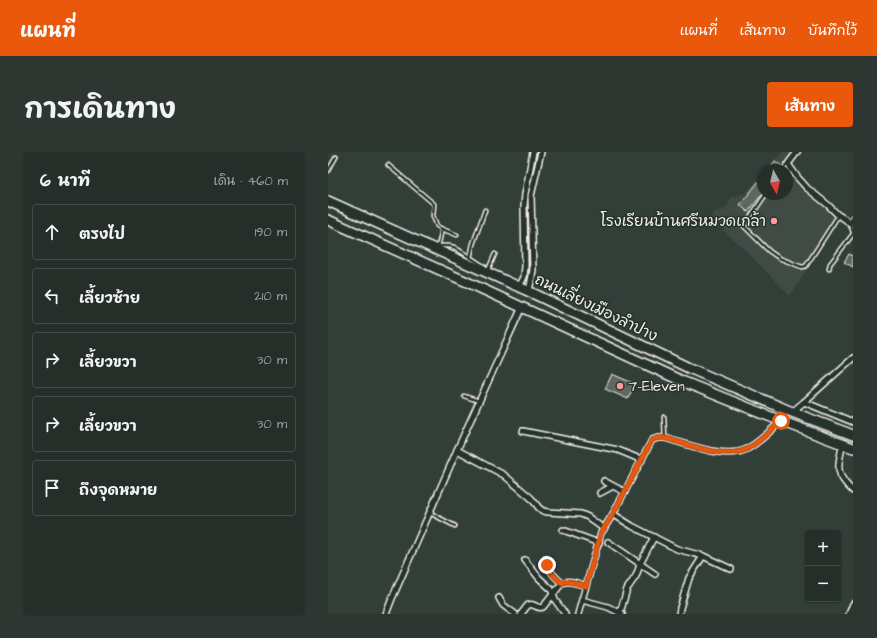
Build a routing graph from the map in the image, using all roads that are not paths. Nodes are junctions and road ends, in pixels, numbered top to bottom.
1 (533, 152) edge
2 (541, 152) edge
3 (797, 152) edge
4 (336, 157) dead end
5 (788, 164) edge
6 (388, 165) dead end
7 (328, 171) edge
8 (793, 171) edge
9 (525, 194) junction
10 (531, 196) junction
11 (762, 200) edge
12 (328, 201) edge
13 (485, 210) dead end
14 (838, 215) junction
15 (853, 218) edge
16 (328, 220) edge
17 (850, 224) junction
18 (442, 229) junction
19 (524, 229) junction
20 (532, 229) junction
21 (398, 232) junction
22 (853, 233) edge
23 (457, 235) dead end
24 (390, 248) junction
25 (437, 248) junction
26 (495, 254) dead end
27 (469, 261) junction
28 (829, 269) dead end
29 (488, 271) junction
30 (523, 289) junction
31 (522, 307) junction
32 (853, 358) edge
33 (464, 396) dead end
34 (477, 400) junction
35 (804, 402) junction
36 (792, 412) junction
37 (664, 417) dead end
38 (781, 421) junction
39 (853, 422) edge
40 (523, 431) dead end
41 (853, 436) edge
42 (665, 438) junction
43 (843, 444) junction
44 (853, 448) edge
45 (456, 450) junction
46 (642, 460) junction
47 (604, 481) dead end
48 (613, 486) junction
49 (853, 491) edge
50 (600, 492) dead end
51 (625, 492) junction
52 (430, 513) junction
53 (613, 514) junction
54 (455, 526) dead end
55 (604, 529) junction
56 (563, 530) dead end
57 (654, 537) junction
58 (608, 542) dead end
59 (599, 543) junction
60 (703, 556) junction
61 (546, 559) dead end
62 (525, 560) dead end
63 (640, 564) junction
64 (731, 569) dead end
65 (655, 574) dead end
66 (562, 583) junction
67 (586, 586) junction
68 (553, 594) junction
69 (499, 598) dead end
70 (582, 600) junction
71 (853, 604) edge
72 (608, 607) junction
73 (386, 614) edge
74 (514, 614) edge
75 (521, 614) edge
76 (565, 614) edge
77 (578, 614) edge
78 (607, 614) edge
79 (621, 614) edge
80 (679, 614) edge
81 (849, 614) edge

1 - 9 street
2 - 10 street
3 - 5 street
4 - 7 lane
6 - 18 lane
8 - 14 street
9 - 10 street
9 - 19 street
10 - 20 street
11 - 14 lane
12 - 21 highway, ถนนเลี่ยงเมืองลำปาง
13 - 27 lane
14 - 17 street
15 - 17 street
16 - 24 highway, ถนนเลี่ยงเมืองลำปาง
17 - 22 lane
18 - 23 lane
18 - 25 lane
19 - 20 street
19 - 30 street
20 - 30 street
21 - 24 highway
21 - 25 highway, ถนนเลี่ยงเมืองลำปาง
22 - 28 lane
24 - 31 highway, ถนนเลี่ยงเมืองลำปาง
25 - 27 highway, ถนนเลี่ยงเมืองลำปาง
26 - 29 lane
27 - 29 highway, ถนนเลี่ยงเมืองลำปาง
29 - 30 highway, ถนนเลี่ยงเมืองลำปาง
30 - 36 highway, ถนนเลี่ยงเมืองลำปาง
31 - 34 street
31 - 38 highway, ถนนเลี่ยงเมืองลำปาง
32 - 35 street
33 - 34 lane
34 - 45 street
35 - 36 street
35 - 39 street
36 - 41 highway, ถนนเลี่ยงเมืองลำปาง
37 - 42 lane
38 - 42 street
38 - 43 highway, ถนนเลี่ยงเมืองลำปาง
40 - 46 street
42 - 46 street
43 - 44 highway, ถนนเลี่ยงเมืองลำปาง
43 - 49 street
45 - 52 street
45 - 55 street
46 - 51 street
47 - 48 street
48 - 50 street
48 - 51 street
51 - 53 street
52 - 54 lane
52 - 73 street
53 - 55 street
53 - 57 street
55 - 59 street
56 - 59 street
57 - 60 street
57 - 63 street
58 - 63 street
59 - 67 street
60 - 64 street
60 - 80 street
61 - 66 street
62 - 68 street
63 - 65 street
63 - 79 street
66 - 67 street
66 - 68 street
67 - 70 street
68 - 75 street
68 - 76 street
69 - 74 street
70 - 72 street
70 - 77 street
71 - 81 street
72 - 78 street
72 - 79 street

